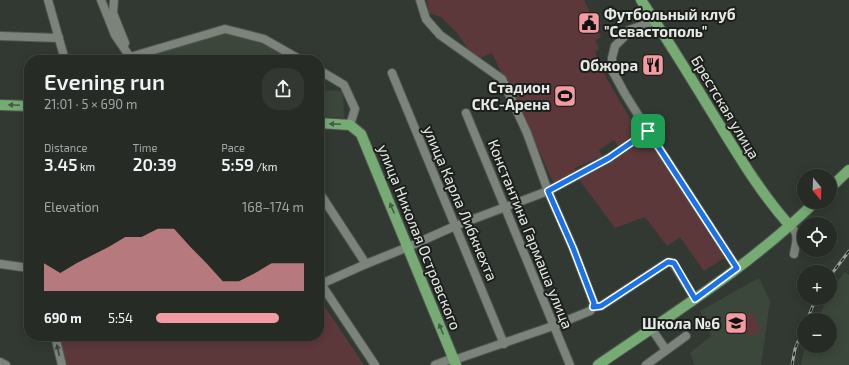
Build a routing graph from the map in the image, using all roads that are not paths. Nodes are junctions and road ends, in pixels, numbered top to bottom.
1 (48, 0) edge
2 (101, 0) edge
3 (114, 0) edge
4 (420, 0) edge
5 (641, 0) edge
6 (655, 21) junction
7 (0, 36) edge
8 (59, 38) junction
9 (64, 55) edge
10 (129, 55) edge
11 (129, 55) edge
12 (137, 55) edge
13 (292, 55) edge
14 (324, 73) edge
15 (392, 73) dead end
16 (0, 104) edge
17 (24, 106) edge
18 (466, 113) dead end
19 (324, 123) edge
20 (350, 125) junction
21 (648, 131) junction
22 (849, 170) edge
23 (837, 181) edge
24 (548, 191) junction
25 (324, 200) edge
26 (506, 208) junction
27 (808, 209) edge
28 (455, 226) junction
29 (790, 226) junction
30 (408, 247) junction
31 (794, 254) dead end
32 (0, 264) edge
33 (366, 264) junction
34 (24, 267) edge
35 (737, 268) junction
36 (324, 281) edge
37 (324, 289) edge
38 (695, 299) junction
39 (593, 307) junction
40 (553, 326) junction
41 (651, 328) junction
42 (686, 336) dead end
43 (56, 341) edge
44 (504, 344) junction
45 (666, 350) junction
46 (0, 362) edge
47 (455, 363) edge
48 (6, 365) edge
49 (62, 365) edge
50 (376, 365) edge
51 (435, 365) edge
52 (570, 365) edge
53 (598, 365) edge
54 (646, 365) edge

1 - 8 street
2 - 10 street
3 - 11 street
4 - 24 street
5 - 6 main road, Брестская улица
6 - 21 street
6 - 29 main road, Брестская улица
7 - 8 street
8 - 9 street
12 - 13 street
14 - 20 street
15 - 28 street, улица Карла Либкнехта
17 -> 16 main road
18 - 26 street, Константина Гармаша улица
20 -> 19 main road
30 -> 20 main road, улица Николая Островского
21 - 24 street
21 - 35 street
22 - 23 main road
24 - 26 street
24 - 39 street
25 - 33 street
26 - 28 street
26 - 40 street, Константина Гармаша улица
27 - 29 main road
28 - 30 street
28 - 44 street, улица Карла Либкнехта
29 - 31 street
29 - 35 main road
30 - 33 street
47 -> 30 main road, улица Николая Островского
32 - 34 street
33 - 36 street
35 - 38 main road
37 - 50 street
38 - 39 street
38 - 41 main road
39 - 40 street
40 - 44 street
40 - 52 street, Константина Гармаша улица
41 - 45 street
41 - 53 main road
42 - 45 street
49 -> 43 street
44 - 47 street
45 - 54 street
46 - 48 street
47 - 51 street

